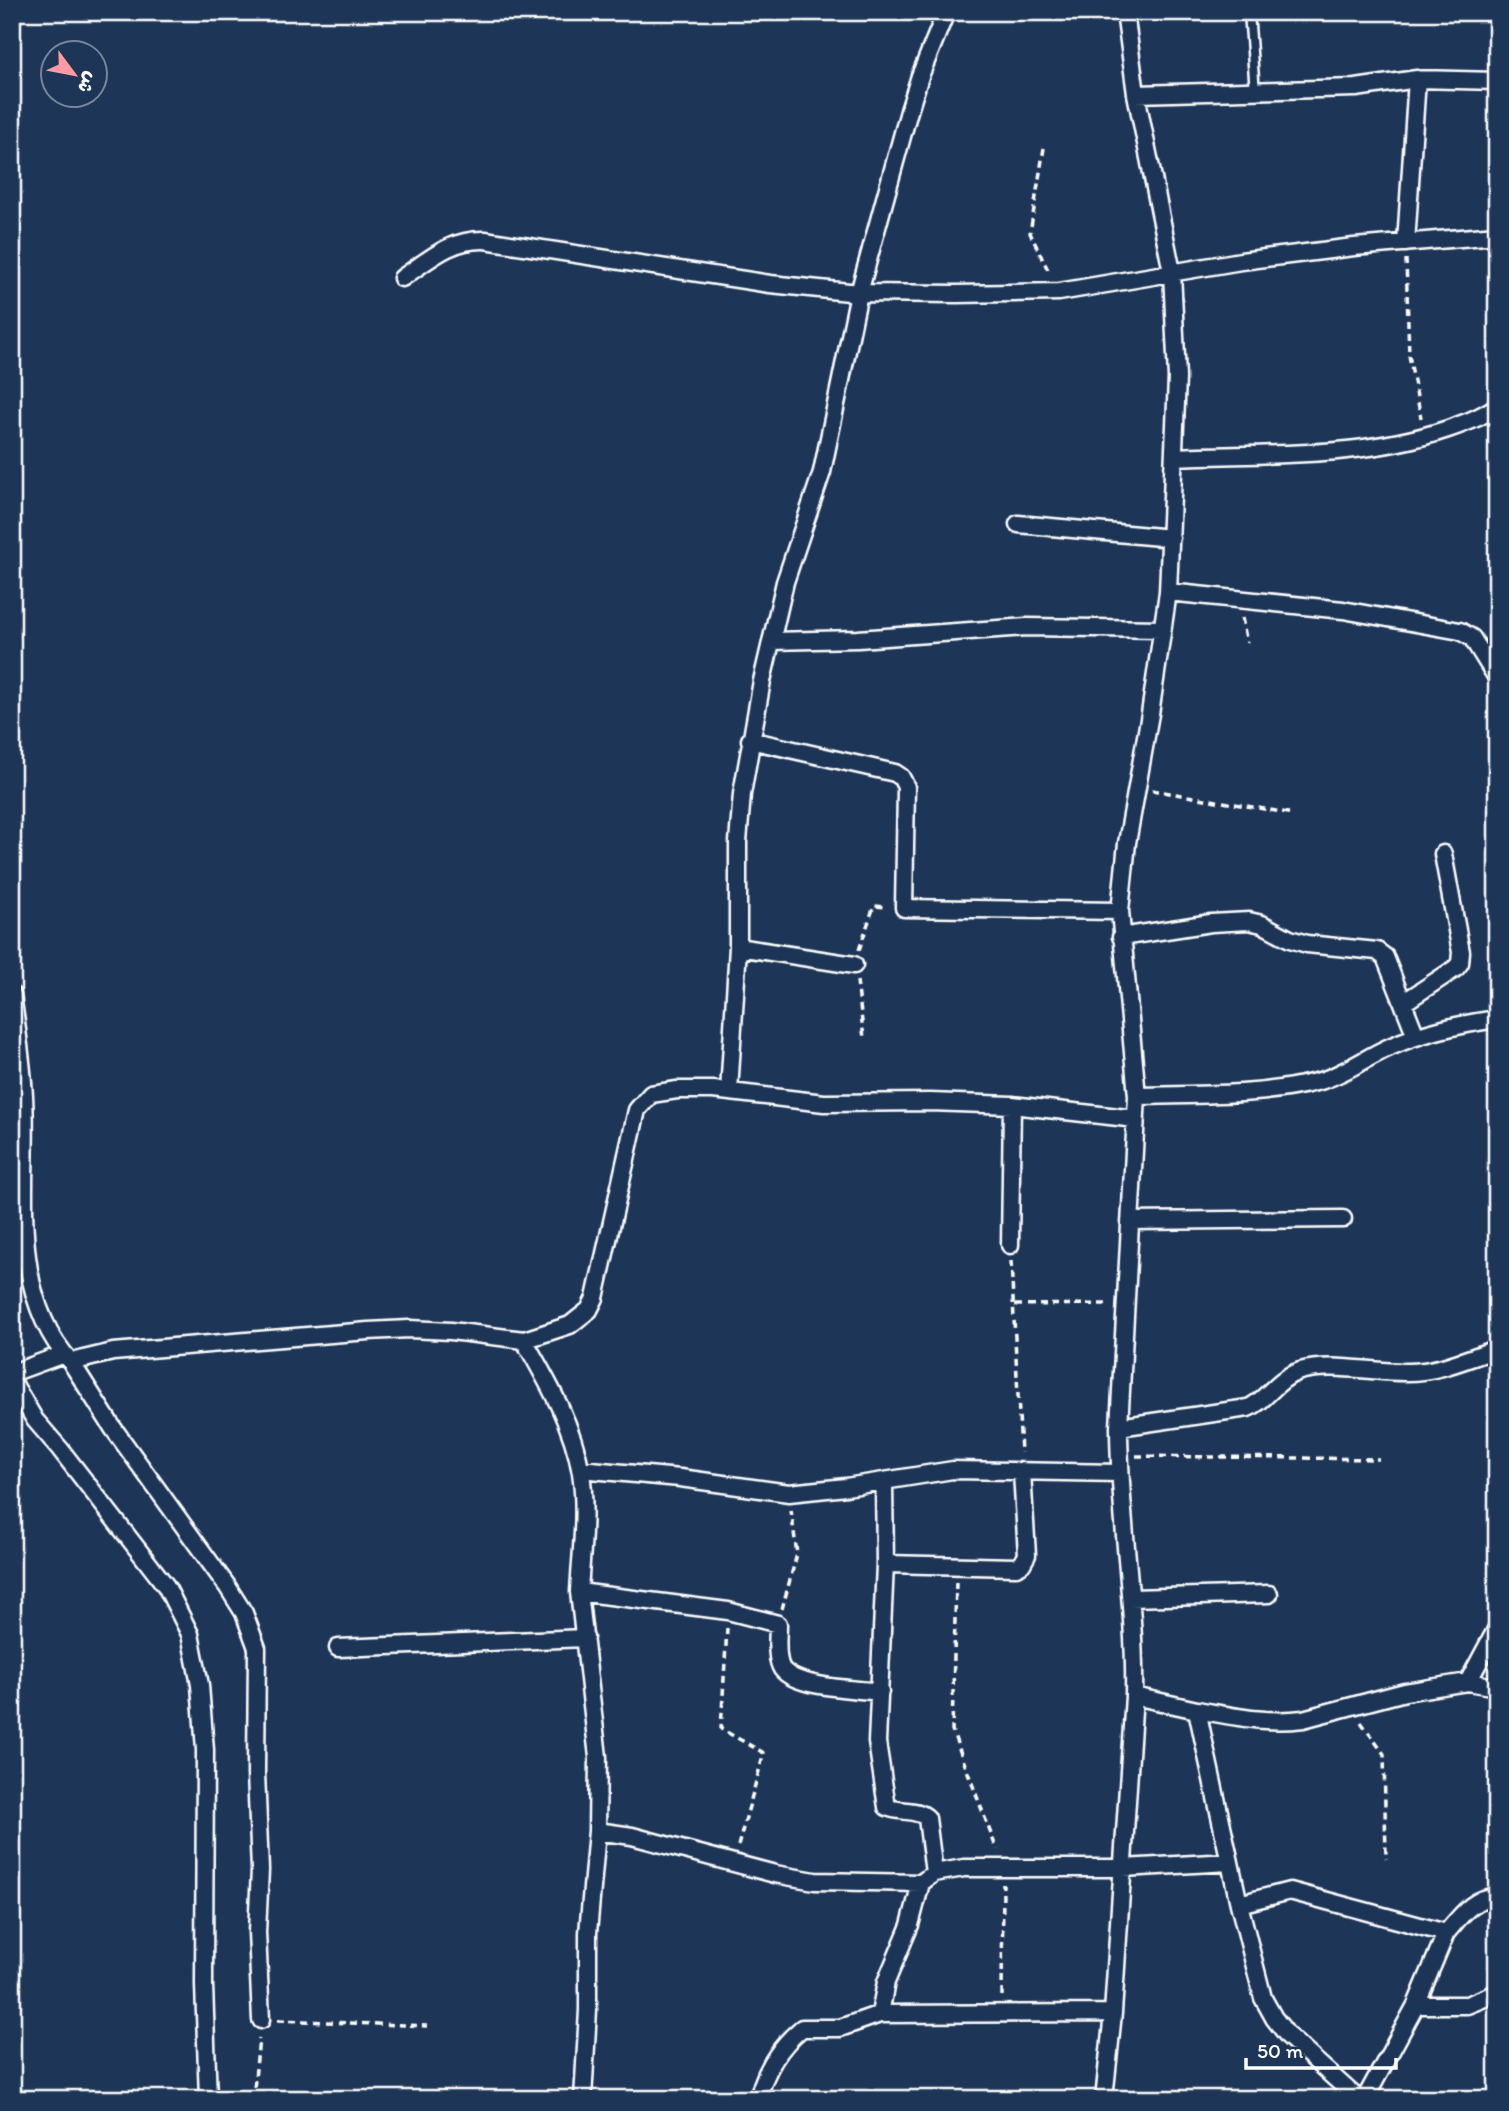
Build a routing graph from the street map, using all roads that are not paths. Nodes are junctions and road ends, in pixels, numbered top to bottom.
1 (946, 12) edge
2 (1125, 12) edge
3 (1250, 12) edge
4 (1417, 79) junction
5 (1497, 81) edge
6 (1255, 92) junction
7 (1136, 94) junction
8 (1497, 235) edge
9 (1406, 243) junction
10 (1172, 272) junction
11 (402, 278) dead end
12 (859, 293) junction
13 (1497, 406) edge
14 (1175, 457) junction
15 (1018, 524) dead end
16 (1171, 538) junction
17 (1168, 592) junction
18 (1162, 629) junction
19 (771, 640) junction
20 (1497, 678) edge
21 (750, 740) junction
22 (1443, 854) dead end
23 (1120, 911) junction
24 (1121, 937) junction
25 (738, 947) junction
26 (855, 965) road end
27 (12, 995) edge
28 (1403, 1003) junction
29 (1497, 1019) edge
30 (1416, 1036) junction
31 (729, 1092) junction
32 (1137, 1096) junction
33 (1012, 1105) junction
34 (1136, 1119) junction
35 (1343, 1219) dead end
36 (1130, 1221) junction
37 (1010, 1245) road end
38 (524, 1340) junction
39 (1497, 1349) edge
40 (68, 1358) junction
41 (12, 1373) edge
42 (12, 1381) edge
43 (1119, 1427) junction
44 (580, 1469) junction
45 (1022, 1472) junction
46 (1119, 1473) junction
47 (884, 1482) junction
48 (885, 1564) junction
49 (579, 1592) junction
50 (1269, 1594) dead end
51 (1131, 1598) junction
52 (1497, 1628) edge
53 (585, 1638) junction
54 (338, 1648) dead end
55 (1468, 1682) junction
56 (1497, 1687) edge
57 (880, 1692) junction
58 (1135, 1696) junction
59 (1197, 1710) junction
60 (597, 1830) junction
61 (1230, 1861) junction
62 (1123, 1868) junction
63 (928, 1878) junction
64 (1497, 1897) edge
65 (1239, 1904) junction
66 (1446, 1933) junction
67 (1497, 1993) edge
68 (1416, 2005) junction
69 (1113, 2013) junction
70 (880, 2014) junction
71 (261, 2020) road end
72 (208, 2099) edge
73 (583, 2099) edge
74 (758, 2099) edge
75 (1104, 2099) edge
76 (1358, 2099) edge
77 (1365, 2099) edge

1 - 12 street
2 - 7 street
3 - 6 lane
4 - 5 street
4 - 6 street
4 - 9 street
6 - 7 street
7 - 10 street
8 - 9 street
9 - 10 street
10 - 12 street
10 - 14 street
11 - 12 street
12 - 19 street
13 - 14 street
14 - 16 street
15 - 16 street
16 - 17 street
17 - 18 street
17 - 20 street
18 - 19 street
18 - 23 street
19 - 21 street
21 - 23 street
21 - 25 street
22 - 28 street
23 - 24 street
24 - 28 street
24 - 32 street
25 - 26 street
25 - 31 street
27 - 40 street
28 - 30 street
29 - 30 street
30 - 32 street
31 - 33 street
31 - 38 street
32 - 34 street
33 - 34 street
33 - 37 street
34 - 36 street
35 - 36 street
36 - 43 street
38 - 40 street
38 - 44 street
39 - 43 street
40 - 41 street
40 - 71 street
42 - 72 street
43 - 46 street
44 - 47 street
44 - 49 street
45 - 46 street
45 - 47 street
45 - 48 street
46 - 51 street
47 - 48 street
48 - 57 street
49 - 53 street
49 - 57 street
50 - 51 street
51 - 58 street
52 - 55 street
53 - 54 street
53 - 60 street
55 - 56 street
55 - 59 street
57 - 63 street
58 - 59 street
58 - 62 street
59 - 61 street
60 - 63 street
60 - 73 street
61 - 62 street
61 - 65 street
62 - 63 street
62 - 69 street
63 - 70 street
64 - 66 street
65 - 66 street
65 - 76 street
66 - 68 street
67 - 68 street
68 - 77 street
69 - 70 street
69 - 75 street
70 - 74 street

